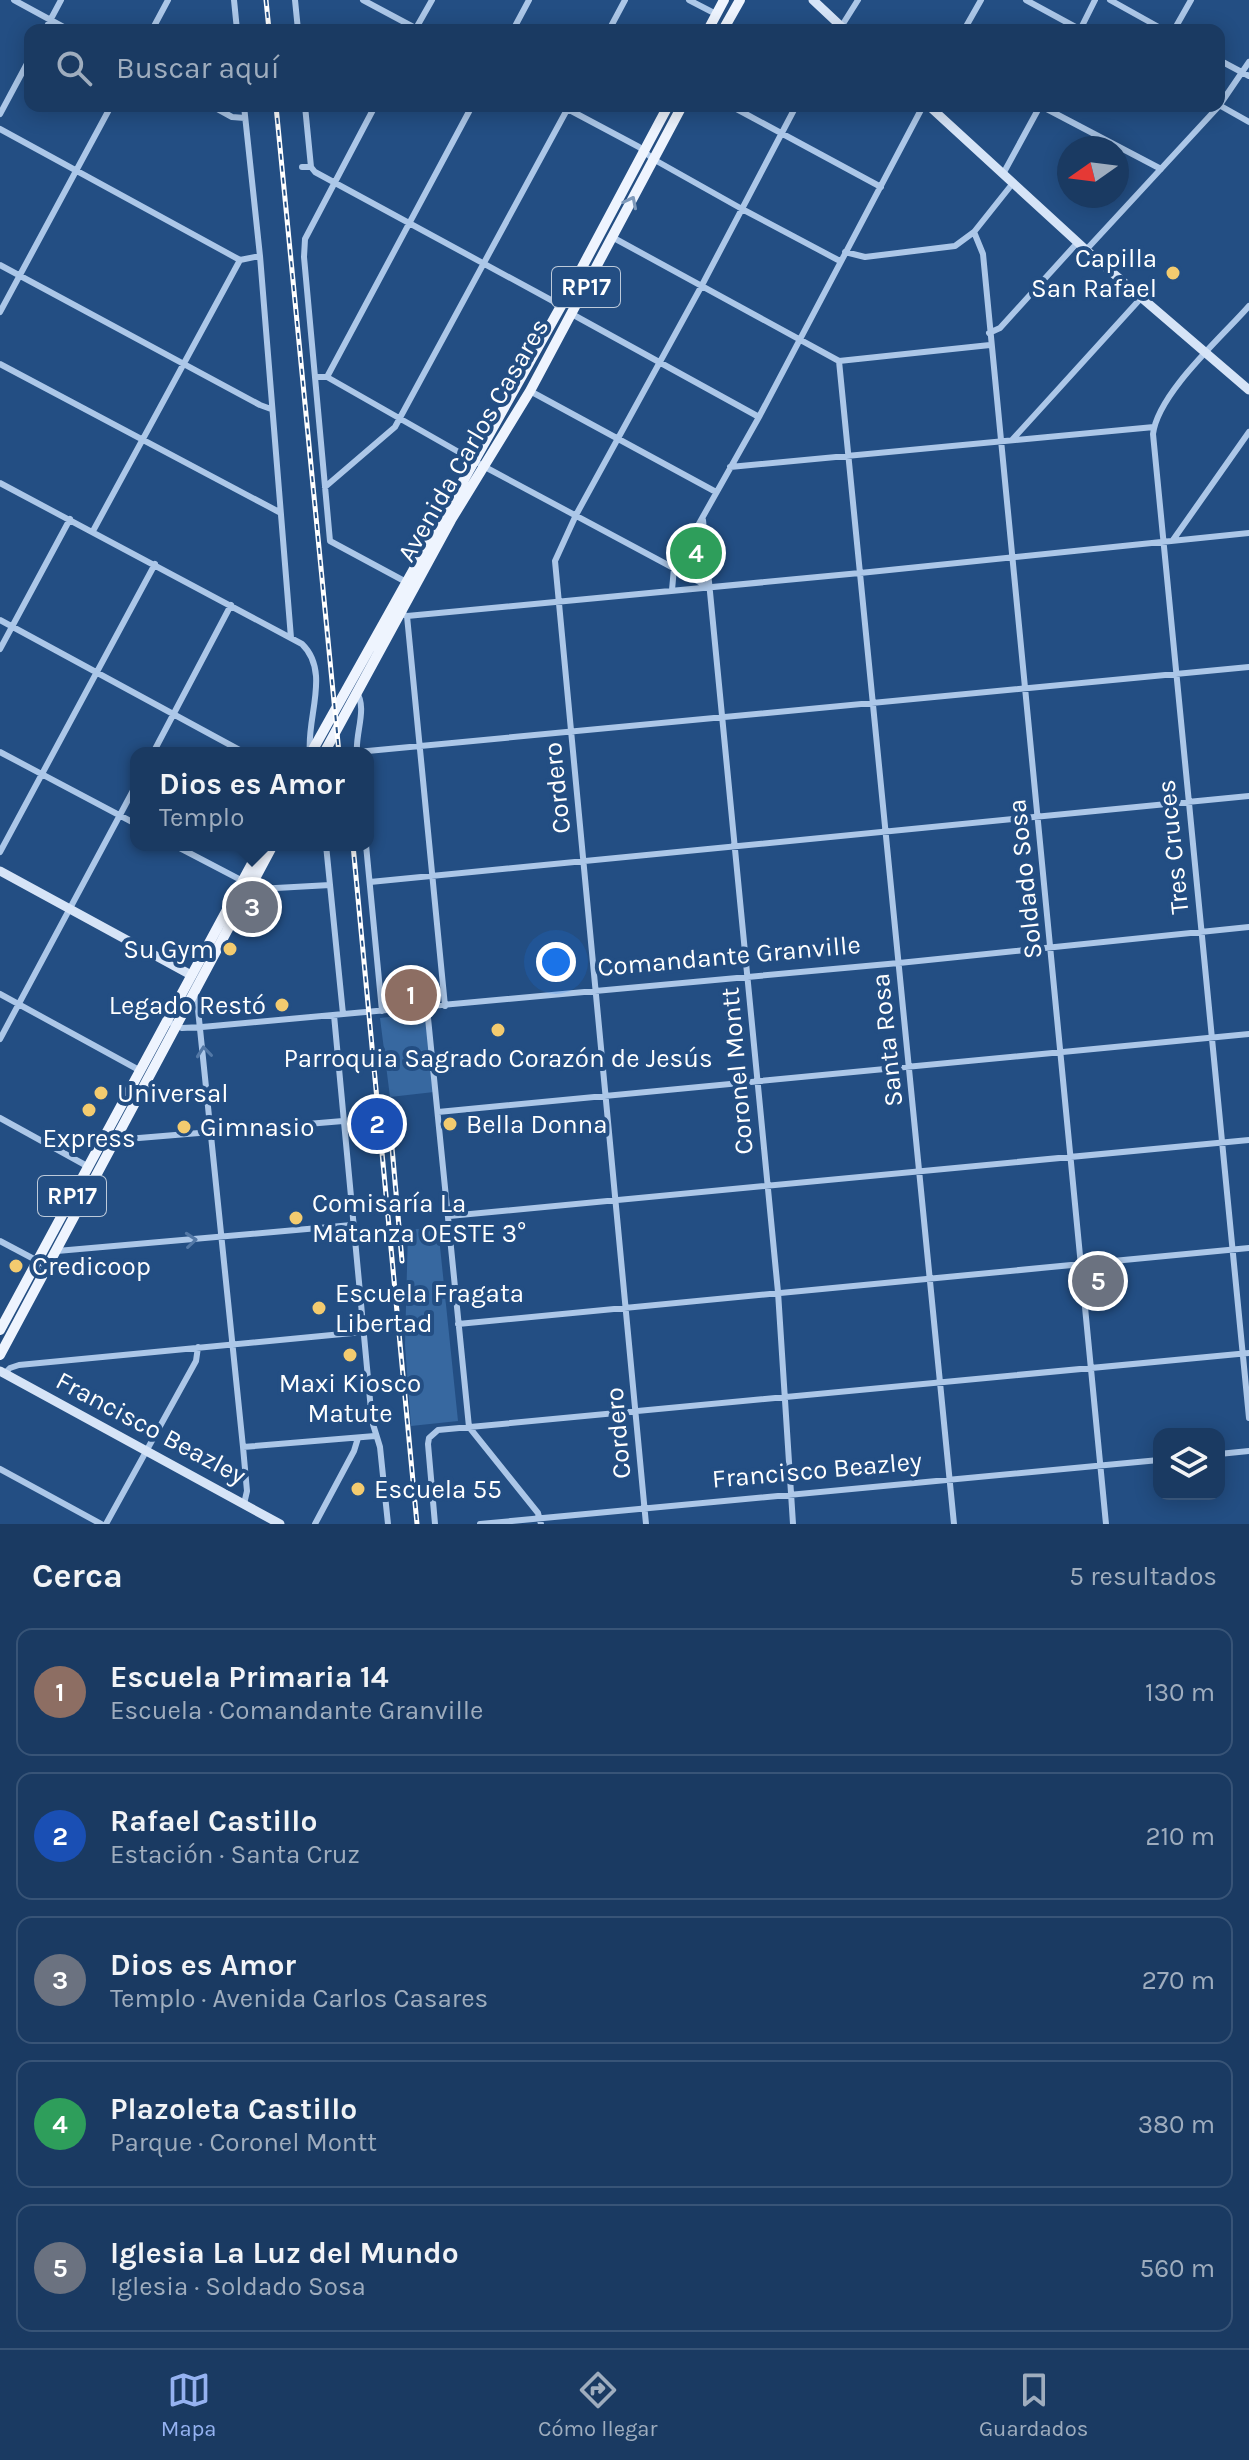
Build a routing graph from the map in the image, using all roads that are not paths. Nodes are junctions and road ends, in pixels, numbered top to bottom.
1 (14, 0) edge
2 (61, 0) edge
3 (168, 0) edge
4 (234, 0) edge
5 (295, 0) edge
6 (363, 0) edge
7 (432, 0) edge
8 (529, 0) edge
9 (625, 0) edge
10 (689, 0) edge
11 (724, 0) edge
12 (740, 0) edge
13 (813, 0) edge
14 (858, 0) edge
15 (981, 0) edge
16 (1026, 0) edge
17 (1095, 0) edge
18 (1110, 0) edge
19 (1191, 0) edge
20 (716, 14) junction
21 (50, 20) junction
22 (48, 24) edge
23 (58, 24) edge
24 (155, 24) edge
25 (236, 24) edge
26 (297, 24) edge
27 (408, 24) edge
28 (420, 24) edge
29 (516, 24) edge
30 (612, 24) edge
31 (711, 24) edge
32 (726, 24) edge
33 (837, 24) edge
34 (845, 24) edge
35 (967, 24) edge
36 (1069, 24) edge
37 (1083, 24) edge
38 (1153, 24) edge
39 (1177, 24) edge
40 (1249, 62) edge
41 (1225, 63) edge
42 (24, 69) edge
43 (1246, 74) edge
44 (1225, 99) edge
45 (1225, 109) edge
46 (108, 112) edge
47 (223, 112) edge
48 (244, 112) edge
49 (306, 112) edge
50 (372, 112) edge
51 (469, 112) edge
52 (563, 112) edge
53 (575, 112) edge
54 (665, 112) edge
55 (679, 112) edge
56 (742, 112) edge
57 (793, 112) edge
58 (923, 112) edge
59 (933, 112) edge
60 (1038, 112) edge
61 (1052, 112) edge
62 (1213, 112) edge
63 (0, 114) edge
64 (245, 118) junction
65 (1249, 122) edge
66 (0, 129) edge
67 (781, 134) junction
68 (644, 150) junction
69 (653, 159) junction
70 (302, 167) dead end
71 (311, 167) junction
72 (1161, 169) junction
73 (77, 170) junction
74 (1003, 174) junction
75 (334, 182) junction
76 (1013, 183) junction
77 (881, 187) junction
78 (742, 209) junction
79 (409, 223) junction
80 (974, 232) junction
81 (612, 237) junction
82 (1082, 246) junction
83 (845, 252) junction
84 (260, 256) junction
85 (240, 260) junction
86 (840, 261) junction
87 (483, 262) junction
88 (0, 265) edge
89 (20, 275) junction
90 (701, 287) junction
91 (1142, 297) junction
92 (561, 306) junction
93 (1249, 306) edge
94 (0, 312) edge
95 (571, 314) junction
96 (989, 333) junction
97 (799, 339) junction
98 (990, 345) junction
99 (1205, 355) junction
100 (660, 361) junction
101 (839, 361) junction
102 (0, 364) edge
103 (184, 364) junction
104 (316, 377) junction
105 (327, 377) junction
106 (1249, 390) edge
107 (530, 391) junction
108 (271, 409) junction
109 (759, 417) junction
110 (400, 419) junction
111 (1154, 427) junction
112 (1249, 432) edge
113 (618, 438) junction
114 (1012, 440) junction
115 (143, 441) junction
116 (1000, 441) junction
117 (848, 456) junction
118 (480, 463) junction
119 (730, 467) junction
120 (0, 483) edge
121 (325, 487) junction
122 (716, 492) junction
123 (280, 512) junction
124 (576, 515) junction
125 (70, 519) junction
126 (703, 520) junction
127 (93, 531) junction
128 (1249, 533) edge
129 (1173, 541) junction
130 (1164, 542) junction
131 (1013, 557) junction
132 (155, 564) junction
133 (674, 568) junction
134 (860, 573) junction
135 (410, 584) junction
136 (709, 587) junction
137 (672, 590) junction
138 (559, 601) junction
139 (231, 605) junction
140 (399, 612) junction
141 (0, 620) edge
142 (12, 627) junction
143 (291, 638) junction
144 (0, 649) edge
145 (1249, 667) edge
146 (96, 674) junction
147 (1177, 674) junction
148 (1025, 687) junction
149 (356, 691) junction
150 (873, 702) junction
151 (173, 714) junction
152 (722, 716) junction
153 (571, 731) junction
154 (156, 747) edge
155 (234, 747) edge
156 (311, 747) edge
157 (315, 747) edge
158 (327, 747) edge
159 (358, 747) edge
160 (418, 747) junction
161 (374, 751) edge
162 (0, 752) edge
163 (42, 775) junction
164 (1249, 796) edge
165 (130, 797) edge
166 (1189, 802) junction
167 (120, 816) junction
168 (1038, 816) junction
169 (130, 821) edge
170 (887, 832) junction
171 (736, 845) junction
172 (185, 851) edge
173 (260, 851) edge
174 (269, 851) edge
175 (327, 851) edge
176 (367, 851) edge
177 (0, 852) edge
178 (585, 861) junction
179 (0, 871) edge
180 (432, 875) junction
181 (370, 882) junction
182 (246, 884) junction
183 (330, 885) junction
184 (70, 909) junction
185 (1249, 927) edge
186 (1202, 932) junction
187 (1052, 947) junction
188 (899, 963) junction
189 (191, 975) junction
190 (748, 976) junction
191 (196, 987) junction
192 (596, 990) junction
193 (0, 994) edge
194 (18, 1004) junction
195 (445, 1006) junction
196 (427, 1008) junction
197 (382, 1011) junction
198 (343, 1014) junction
199 (334, 1015) junction
200 (171, 1022) junction
201 (202, 1027) junction
202 (1249, 1034) edge
203 (1212, 1038) junction
204 (0, 1039) edge
205 (1062, 1053) junction
206 (910, 1068) junction
207 (139, 1070) junction
208 (758, 1081) junction
209 (606, 1096) junction
210 (438, 1112) junction
211 (0, 1118) edge
212 (343, 1121) junction
213 (212, 1133) junction
214 (111, 1134) junction
215 (1249, 1140) edge
216 (1222, 1143) junction
217 (1072, 1157) junction
218 (87, 1166) junction
219 (920, 1172) junction
220 (767, 1186) junction
221 (616, 1200) junction
222 (449, 1216) junction
223 (352, 1225) junction
224 (222, 1237) junction
225 (0, 1241) edge
226 (46, 1244) junction
227 (1249, 1248) edge
228 (1233, 1250) junction
229 (58, 1251) junction
230 (37, 1261) junction
231 (1082, 1264) junction
232 (49, 1267) junction
233 (930, 1279) junction
234 (778, 1292) junction
235 (626, 1307) junction
236 (458, 1324) junction
237 (0, 1330) edge
238 (363, 1332) junction
239 (232, 1344) junction
240 (198, 1347) junction
241 (1246, 1354) edge
242 (0, 1355) edge
243 (1091, 1368) junction
244 (2, 1372) edge
245 (940, 1383) junction
246 (787, 1398) junction
247 (636, 1412) junction
248 (1249, 1418) edge
249 (469, 1427) junction
250 (375, 1436) junction
251 (358, 1438) junction
252 (243, 1447) junction
253 (145, 1451) junction
254 (1249, 1451) edge
255 (1225, 1453) edge
256 (1153, 1461) edge
257 (1101, 1466) junction
258 (0, 1469) edge
259 (949, 1479) junction
260 (791, 1495) junction
261 (244, 1504) junction
262 (645, 1508) junction
263 (541, 1521) edge
264 (104, 1524) edge
265 (280, 1524) edge
266 (315, 1524) edge
267 (388, 1524) edge
268 (435, 1524) edge
269 (480, 1524) edge
270 (646, 1524) edge
271 (793, 1524) edge
272 (954, 1524) edge
273 (1106, 1524) edge

1 - 21 street
2 - 21 street
3 - 24 street
4 - 25 street
5 - 26 street
6 - 27 street
7 - 28 street
8 - 29 street
9 - 30 street
10 - 20 street
11 - 20 main road
12 - 32 main road
13 - 33 street
14 - 34 street
15 - 35 street
16 - 36 street
17 - 37 street
18 - 38 street
19 - 39 street
20 - 31 main road
21 - 22 street
21 - 23 street
40 - 43 street
41 - 43 street
42 - 63 street
43 - 44 street
45 - 65 street
46 - 73 street
47 - 64 street
48 - 64 street
49 - 71 street
50 - 75 street
51 - 79 street
52 - 87 street
53 - 68 street
54 - 68 main road, Avenida Carlos Casares / RP17
55 - 69 main road, Avenida Carlos Casares / RP17
56 - 67 street
57 - 67 street, Cordero
58 - 77 street
59 - 74 street
60 - 74 street
61 - 72 street
62 - 72 street
64 - 84 street
66 - 73 street
67 - 77 street
67 - 78 street, Cordero
68 - 69 street
68 - 92 main road, Avenida Carlos Casares / RP17
69 - 78 street
81 -> 69 main road, Avenida Carlos Casares / RP17
70 - 71 street
71 - 75 street
72 - 82 street
73 - 85 street
73 - 89 street
74 - 76 street
75 - 79 street
75 - 104 street
76 - 80 street
76 - 82 street
77 - 83 street
78 - 86 street
78 - 90 street, Cordero
79 - 87 street
79 - 105 street
80 - 83 street
80 - 96 street, Soldado Sosa
81 - 90 street
81 - 95 main road, Avenida Carlos Casares / RP17
82 - 91 street
82 - 96 street
83 - 86 street
84 - 85 street
84 - 108 street
85 - 103 street
86 - 97 street
87 - 92 street
87 - 110 street
88 - 89 street
89 - 94 street
89 - 103 street
90 - 97 street
90 - 100 street, Cordero
91 - 99 street
91 - 114 street
92 - 95 street
92 - 118 main road, Avenida Carlos Casares / RP17
93 - 99 street
95 - 100 street
95 - 107 main road, Avenida Carlos Casares / RP17
96 - 98 street, Soldado Sosa
97 - 101 street
97 - 109 street
98 - 101 street
98 - 116 street, Soldado Sosa
99 - 106 street
99 - 111 street
100 - 109 street
100 - 113 street, Cordero
101 - 117 street, Santa Rosa
102 - 115 street
103 - 108 street
103 - 115 street
104 - 105 street
104 - 121 street
105 - 110 street
107 - 113 street
107 - 118 main road, Avenida Carlos Casares / RP17
108 - 123 street
109 - 119 street
110 - 118 street
110 - 121 street
111 - 114 street
111 - 130 street, Tres Cruces
112 - 129 street
113 - 122 street
113 - 124 street, Cordero
114 - 116 street
115 - 123 street
115 - 127 street
116 - 117 street
116 - 131 street, Soldado Sosa
117 - 119 street
117 - 134 street, Santa Rosa
118 - 124 street
118 - 135 main road, Avenida Carlos Casares / RP17
119 - 122 street
120 - 125 street
121 - 135 street
122 - 126 street
123 - 143 street
124 - 133 street
124 - 138 street, Cordero
125 - 127 street
125 - 142 street
126 - 133 street
126 - 136 street, Coronel Montt
127 - 132 street
128 - 129 street
129 - 130 street
130 - 131 street
130 - 147 street, Tres Cruces
131 - 134 street
131 - 148 street, Soldado Sosa
132 - 139 street
132 - 146 street
133 - 136 street
133 - 137 street
134 - 136 street
134 - 150 street, Santa Rosa
135 - 140 main road, Avenida Carlos Casares / RP17
136 - 137 street
136 - 152 street, Coronel Montt
137 - 138 street
138 - 140 street
138 - 153 street, Cordero
139 - 143 street
139 - 151 street
140 - 149 main road, Avenida Carlos Casares / RP17
140 - 157 main road, Avenida Carlos Casares / RP17
140 - 160 street
141 - 142 street
142 - 144 street
142 - 146 street
143 - 156 street
145 - 147 street
146 - 151 street
146 - 163 street
147 - 148 street
147 - 166 street, Tres Cruces
148 - 150 street
148 - 168 street, Soldado Sosa
149 - 158 main road, Avenida Carlos Casares / RP17
149 - 159 street
150 - 152 street
150 - 170 street, Santa Rosa
151 - 154 street
151 - 155 street
152 - 153 street
152 - 171 street, Coronel Montt
153 - 160 street
153 - 178 street, Cordero
160 - 161 street
160 - 180 street
162 - 163 street
163 - 167 street
163 - 177 street
164 - 166 street
165 - 167 street
166 - 168 street
166 - 186 street, Tres Cruces
167 - 169 street
167 - 184 street
168 - 170 street
168 - 187 street, Soldado Sosa
170 - 171 street
170 - 188 street, Santa Rosa
171 - 178 street
171 - 190 street, Coronel Montt
172 - 182 street
173 - 182 main road, RP17
174 - 182 main road, RP17
175 - 183 street
176 - 181 street
178 - 180 street
178 - 192 street, Cordero
179 - 184 street
180 - 181 street
180 - 195 street
181 - 197 street
182 - 183 street
182 - 189 main road, RP17
182 - 191 main road, RP17
183 - 198 street
184 - 189 street
184 - 194 street
185 - 186 street, Comandante Granville
186 - 187 street, Comandante Granville
186 - 203 street, Tres Cruces
187 - 188 street, Comandante Granville
187 - 205 street, Soldado Sosa
188 - 190 street, Comandante Granville
188 - 206 street, Santa Rosa
189 - 200 main road, RP17
190 - 192 street, Comandante Granville
190 - 208 street, Coronel Montt
191 - 200 main road, RP17
191 - 201 street
192 - 195 street, Comandante Granville
192 - 209 street, Cordero
193 - 194 street
194 - 204 street
194 - 207 street
195 - 196 street, Comandante Granville
196 - 197 street, Comandante Granville
196 - 210 street
197 - 198 street, Comandante Granville
198 - 199 street, Comandante Granville
199 - 201 street, Comandante Granville
199 - 212 street
200 - 201 street, Comandante Granville
200 - 207 main road, RP17
200 - 214 main road, RP17
213 -> 201 street
202 - 203 street
203 - 205 street
203 - 216 street, Tres Cruces
205 - 206 street
205 - 217 street, Soldado Sosa
206 - 208 street
206 - 219 street, Santa Rosa
207 - 214 main road, RP17
208 - 209 street
208 - 220 street, Coronel Montt
209 - 210 street
209 - 221 street, Cordero
210 - 222 street
211 - 218 street
212 - 213 street
212 - 223 street
213 - 214 street
213 - 224 street
214 - 218 main road, RP17
214 - 229 main road, RP17
215 - 216 street
216 - 217 street
216 - 228 street, Tres Cruces
217 - 219 street
217 - 231 street, Soldado Sosa
218 - 226 main road, RP17
219 - 220 street
219 - 233 street, Santa Rosa
220 - 221 street
220 - 234 street, Coronel Montt
221 - 222 street
221 - 235 street, Cordero
222 - 236 street
223 - 224 street
223 - 238 street
229 -> 224 street
224 - 239 street
225 - 230 street
226 - 229 street
226 - 230 main road, RP17
227 - 228 street
228 - 231 street
228 - 241 street, Tres Cruces
229 - 232 main road, RP17
230 - 232 street
230 - 237 main road, RP17
231 - 233 street
231 - 243 street, Soldado Sosa
232 - 242 main road, RP17
233 - 234 street
233 - 245 street, Santa Rosa
234 - 235 street
234 - 246 street, Coronel Montt
235 - 236 street
235 - 247 street, Cordero
236 - 249 street
238 - 239 street
238 - 250 street
239 - 240 street
239 - 252 street
240 - 244 street
240 - 253 street
241 - 243 street
241 - 248 street, Tres Cruces
243 - 245 street
243 - 257 street, Soldado Sosa
244 - 253 street, Francisco Beazley
245 - 246 street
245 - 259 street, Santa Rosa
246 - 247 street
246 - 260 street, Coronel Montt
247 - 249 street
247 - 262 street, Cordero
249 - 263 street
249 - 268 street
250 - 251 street
250 - 267 street
251 - 252 street
251 - 266 street
252 - 261 street
253 - 261 street, Francisco Beazley
253 - 264 street
254 - 255 street
256 - 257 street, Francisco Beazley
257 - 259 street, Francisco Beazley
257 - 273 street, Soldado Sosa
258 - 264 street
259 - 260 street, Francisco Beazley
259 - 272 street, Santa Rosa
260 - 262 street, Francisco Beazley
260 - 271 street, Coronel Montt
261 - 265 street, Francisco Beazley
262 - 263 street, Francisco Beazley
262 - 270 street, Cordero
263 - 269 street, Francisco Beazley

